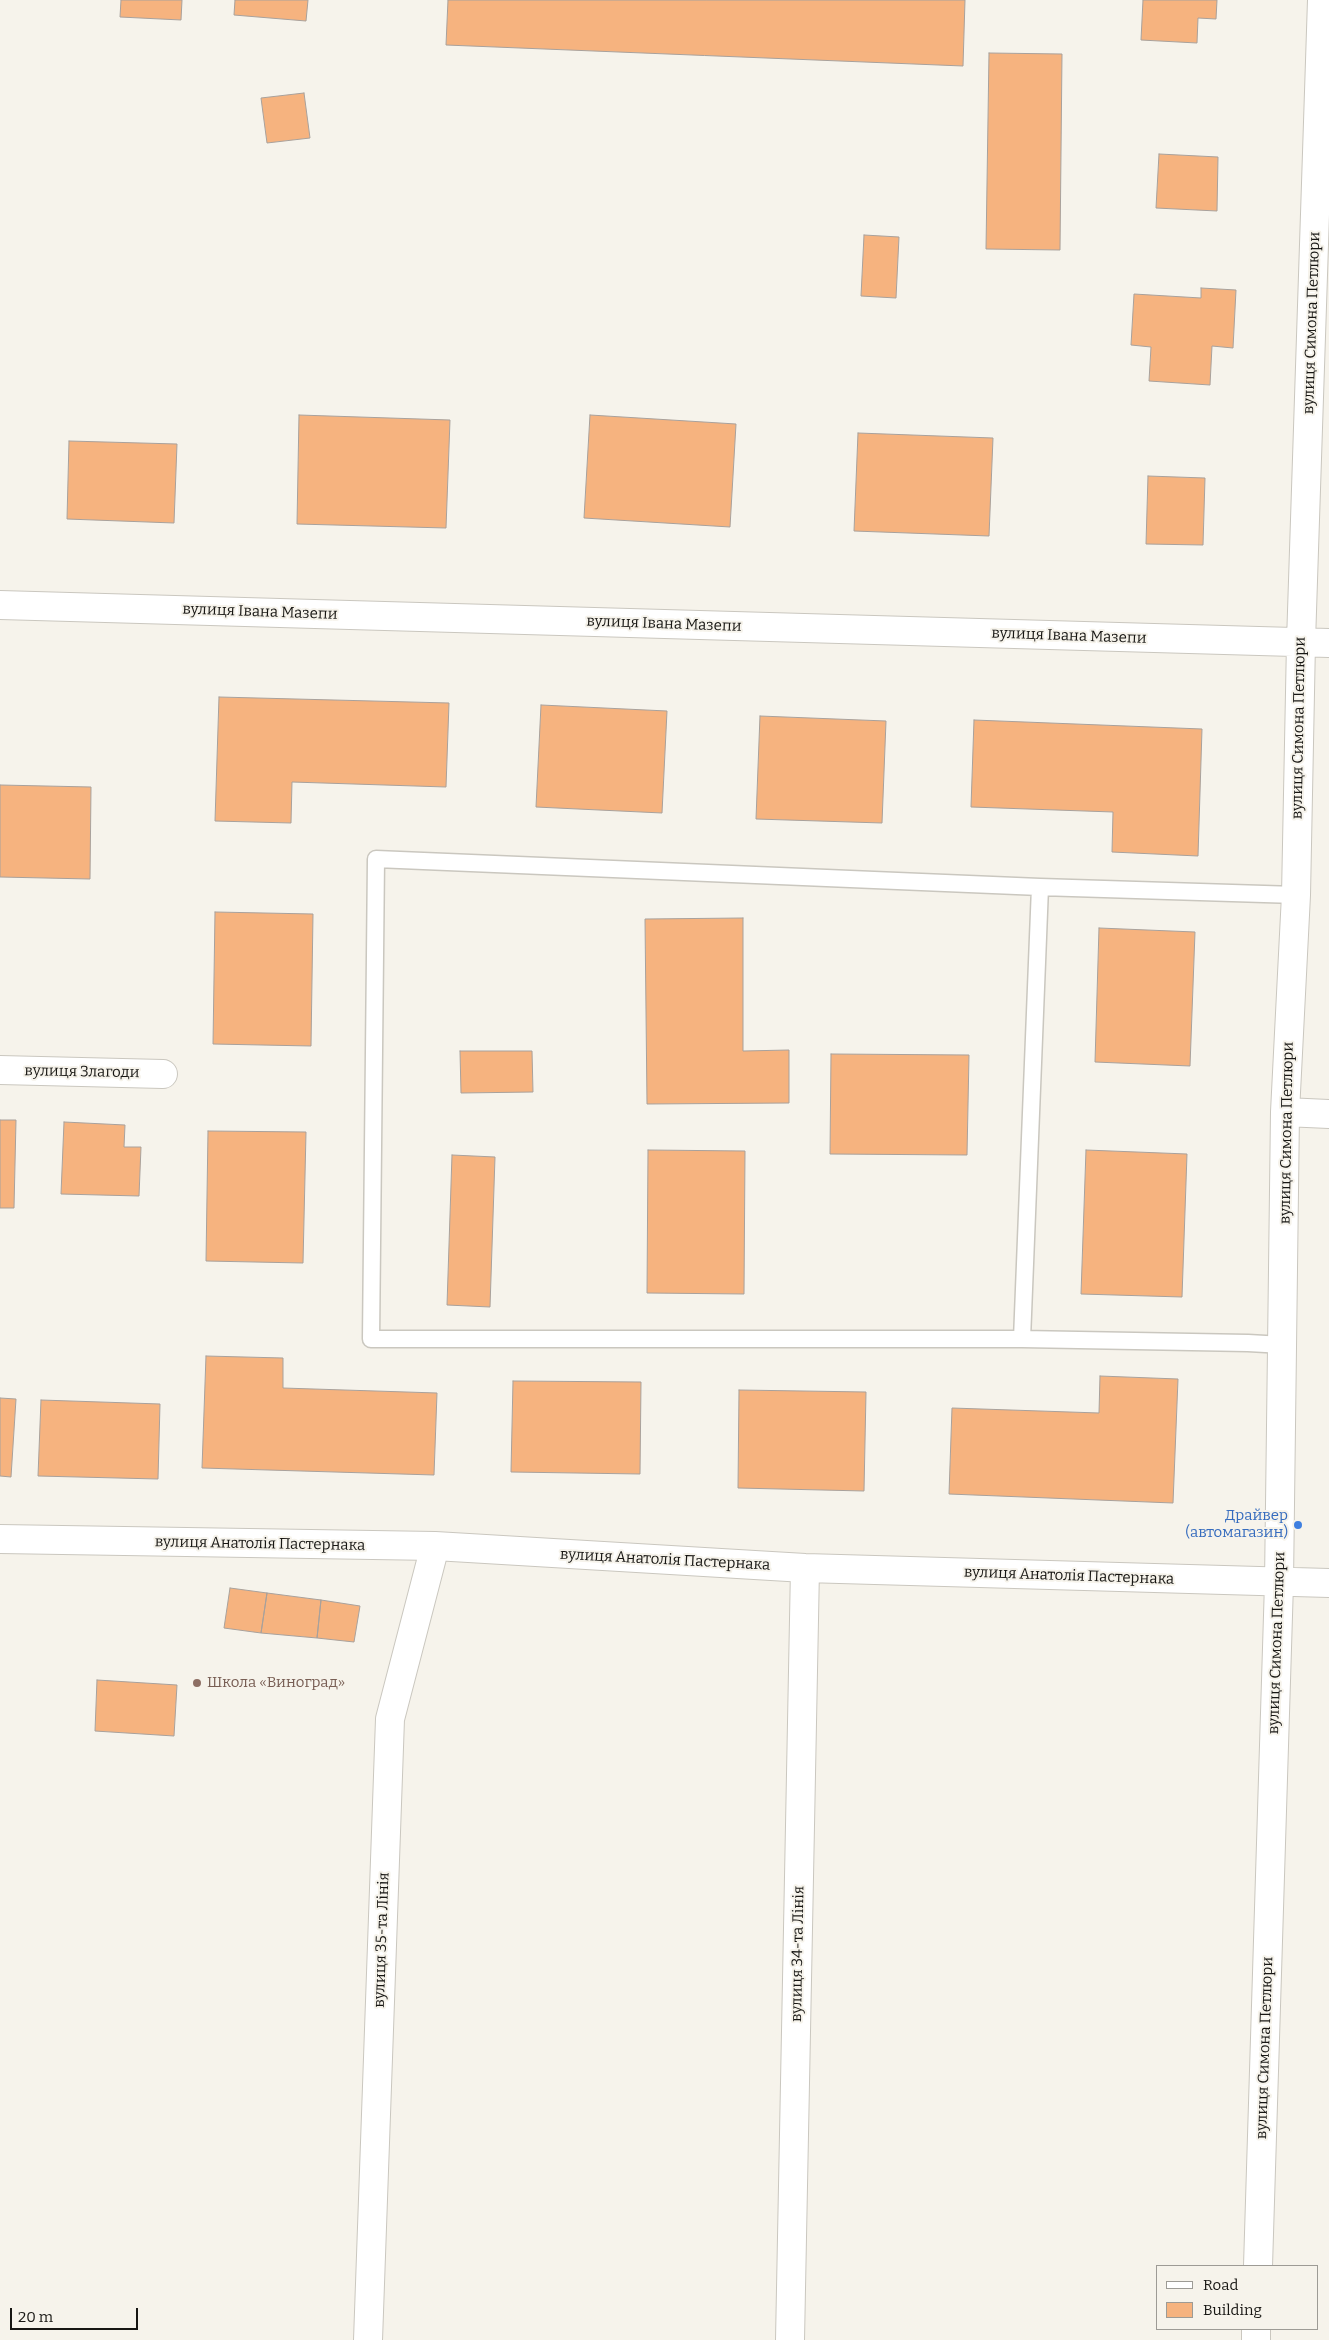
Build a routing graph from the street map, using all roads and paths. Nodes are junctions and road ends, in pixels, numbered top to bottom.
1 (1322, 0) edge
2 (0, 605) edge
3 (1301, 642) junction
4 (1329, 643) edge
5 (1040, 887) junction
6 (1296, 895) junction
7 (0, 1070) edge
8 (163, 1074) dead end
9 (1285, 1112) junction
10 (1329, 1114) edge
11 (1022, 1339) junction
12 (1283, 1345) junction
13 (0, 1539) edge
14 (435, 1546) junction
15 (805, 1568) junction
16 (1279, 1582) junction
17 (1329, 1583) edge
18 (1258, 2265) edge
19 (368, 2340) edge
20 (790, 2340) edge

1 - 3 street, вулиця Симона Петлюри
2 - 3 street, вулиця Івана Мазепи
3 - 4 street, вулиця Івана Мазепи
3 - 6 street, вулиця Симона Петлюри
5 - 6 lane
5 - 11 lane
5 - 11 lane
6 - 9 street, вулиця Симона Петлюри
7 - 8 street, вулиця Злагоди
9 - 10 street
9 - 12 street, вулиця Симона Петлюри
11 - 12 lane
12 - 16 street, вулиця Симона Петлюри
13 - 14 street, вулиця Анатолія Пастернака
14 - 15 street, вулиця Анатолія Пастернака
14 - 19 street, вулиця 35-та Лінія
15 - 16 street, вулиця Анатолія Пастернака
15 - 20 street, вулиця 34-та Лінія
16 - 17 street, вулиця Анатолія Пастернака
16 - 18 street, вулиця Симона Петлюри

